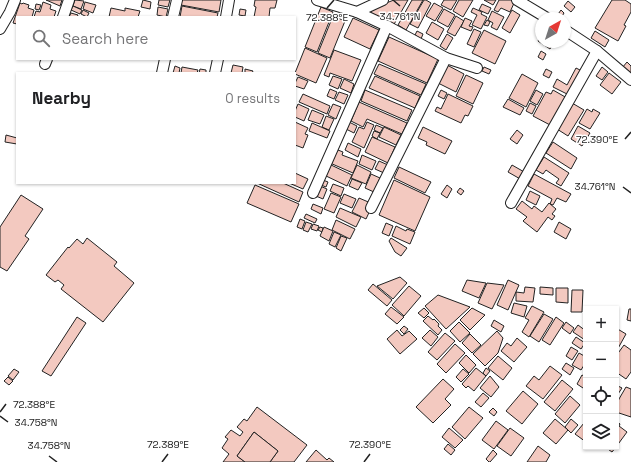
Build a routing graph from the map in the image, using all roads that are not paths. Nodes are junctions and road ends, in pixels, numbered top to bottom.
1 (15, 0) edge
2 (69, 0) edge
3 (177, 0) edge
4 (229, 0) edge
5 (317, 0) edge
6 (383, 0) edge
7 (517, 0) edge
8 (357, 12) junction
9 (536, 12) edge
10 (63, 16) edge
11 (173, 16) edge
12 (226, 16) edge
13 (387, 26) junction
14 (0, 29) edge
15 (571, 34) edge
16 (597, 51) junction
17 (446, 58) junction
18 (165, 60) edge
19 (218, 60) edge
20 (477, 68) dead end
21 (162, 72) edge
22 (215, 72) edge
23 (631, 80) edge
24 (313, 193) dead end
25 (511, 203) dead end
26 (371, 208) dead end

1 - 14 street
2 - 10 street
3 - 11 street
4 - 12 street
5 - 8 street
6 - 8 street
7 - 9 street
8 - 13 street
13 - 17 street
13 - 24 street
15 - 16 street
16 - 23 street
16 - 25 street
17 - 20 street
17 - 26 street
18 - 21 street
19 - 22 street

